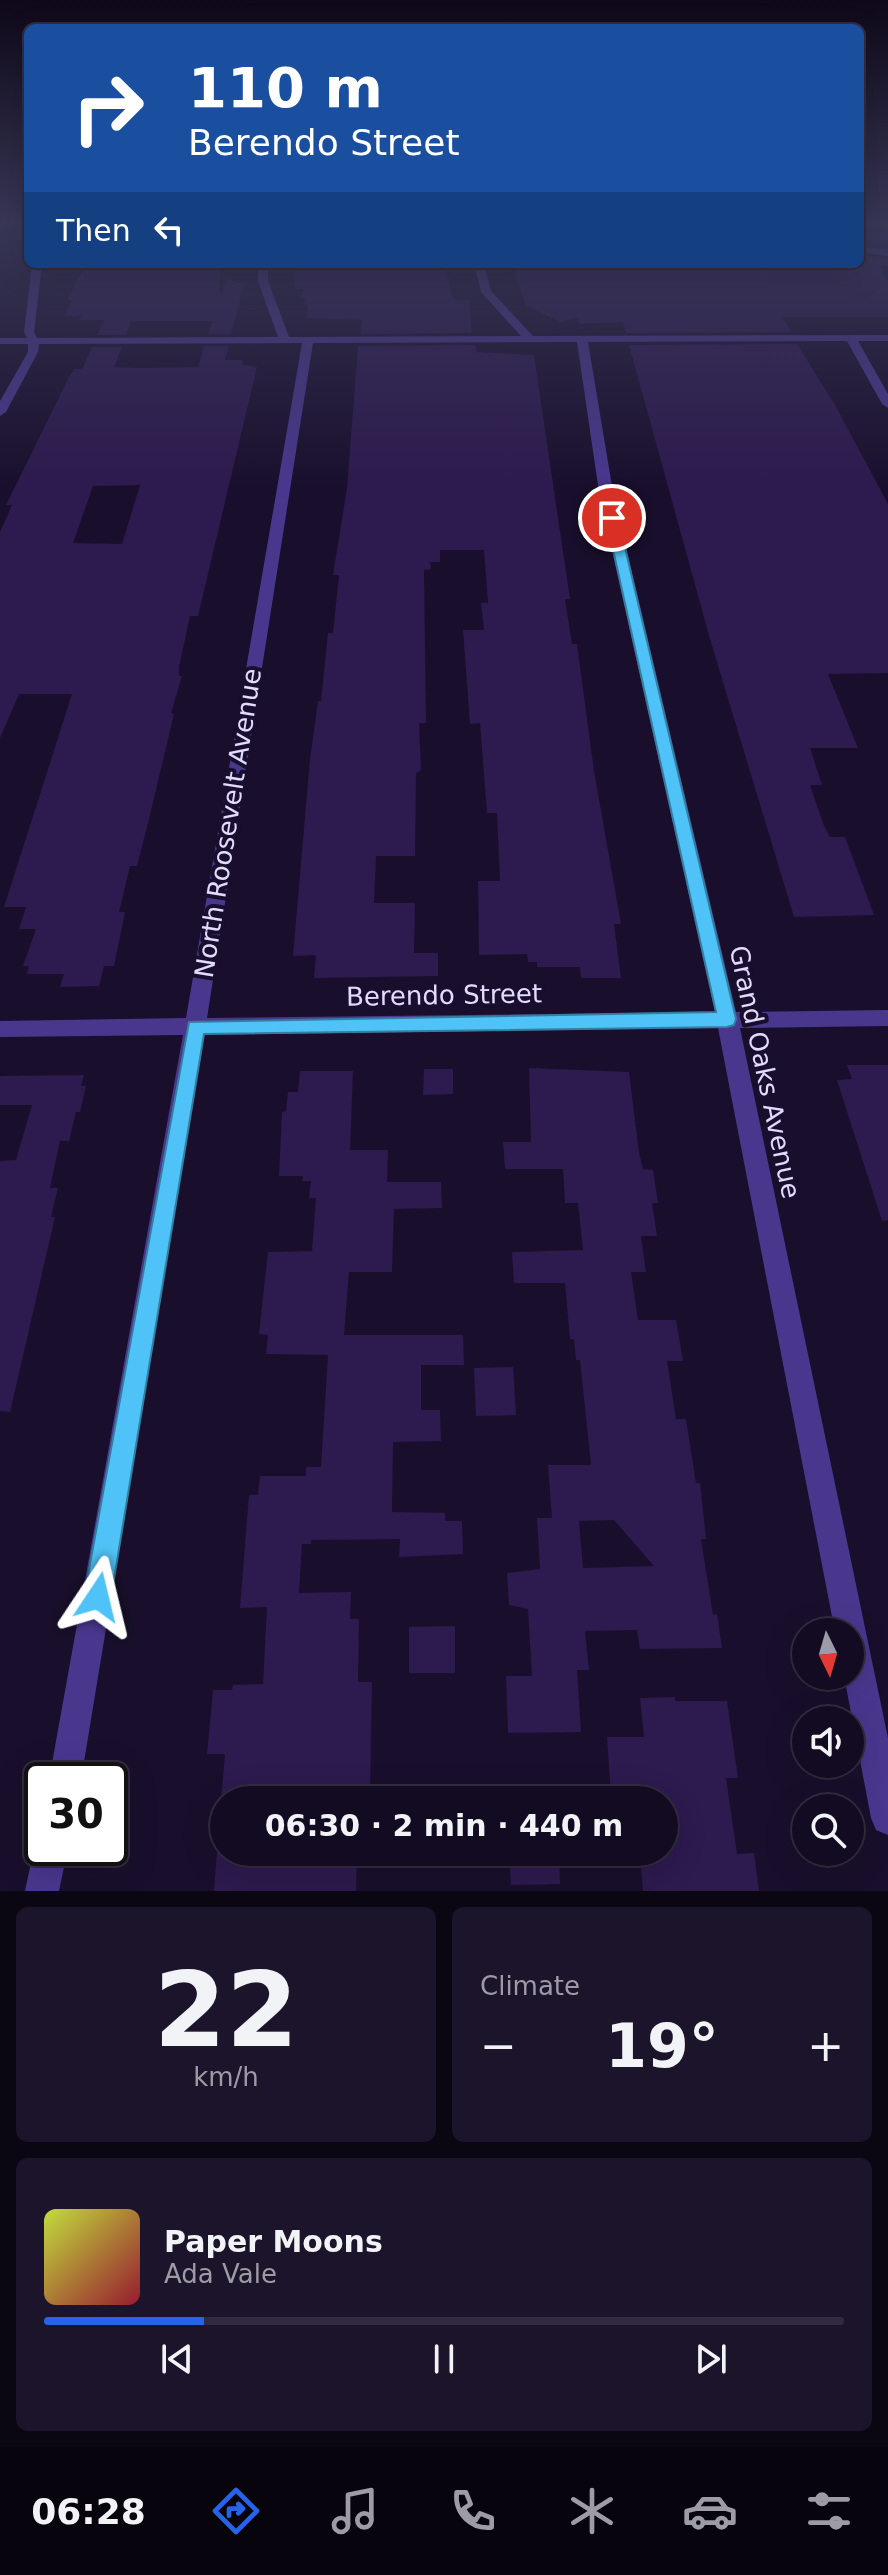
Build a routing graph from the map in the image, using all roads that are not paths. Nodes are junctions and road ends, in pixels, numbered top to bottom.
1 (31, 311) edge
2 (274, 311) edge
3 (504, 311) edge
4 (284, 338) junction
5 (851, 338) junction
6 (888, 338) edge
7 (308, 339) junction
8 (530, 339) junction
9 (582, 339) junction
10 (0, 341) edge
11 (34, 341) junction
12 (888, 404) edge
13 (0, 412) edge
14 (888, 1018) edge
15 (727, 1019) junction
16 (195, 1027) junction
17 (0, 1029) edge
18 (68, 1762) edge
19 (888, 1818) edge
20 (47, 1866) edge
21 (42, 1891) edge

1 - 11 street
2 - 4 street
3 - 8 street
4 - 7 street
4 - 11 street
5 - 6 street
5 - 9 street
5 - 12 street
7 - 8 street
7 - 16 street, North Roosevelt Avenue
8 - 9 street
9 - 15 street, Grand Oaks Avenue
10 - 11 street
11 - 13 street
14 - 15 street, Berendo Street
15 - 16 street, Berendo Street
15 - 19 street, Grand Oaks Avenue
16 - 17 street, Berendo Street
16 - 18 street, North Roosevelt Avenue
20 - 21 street

